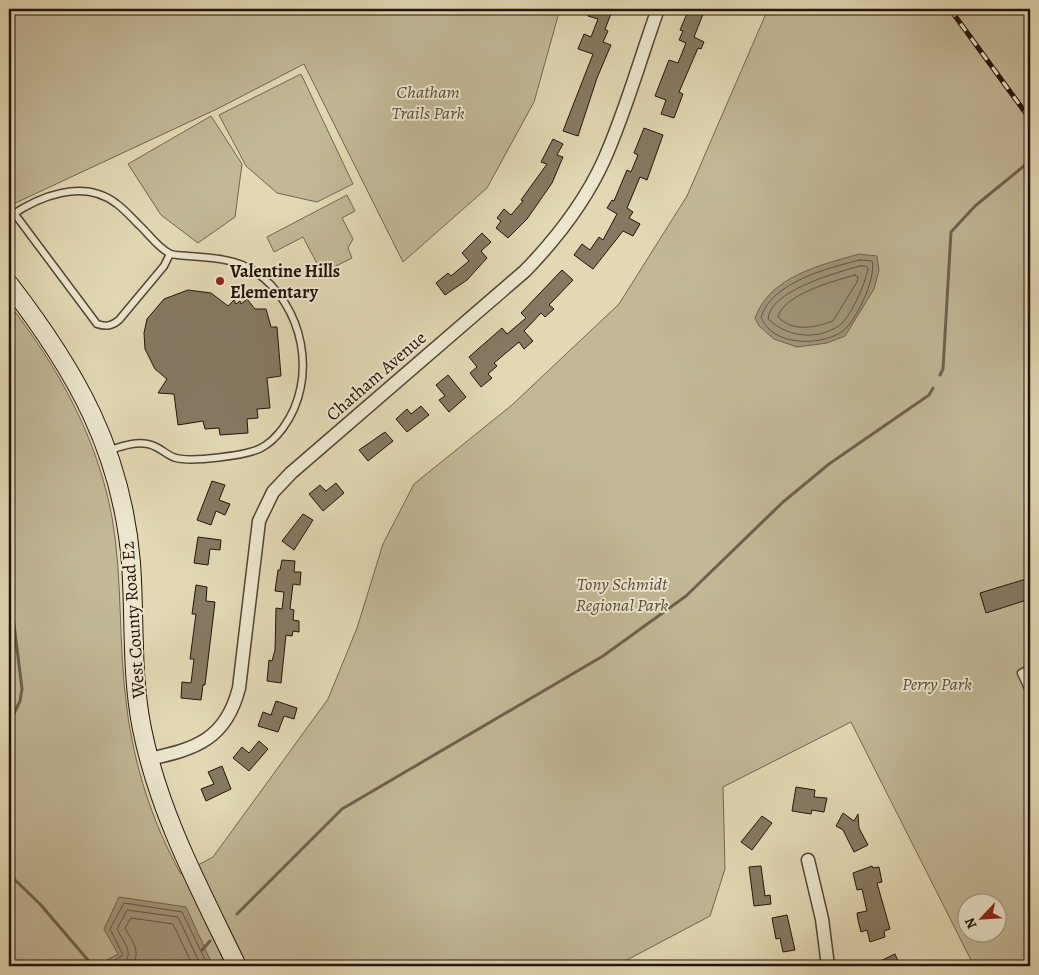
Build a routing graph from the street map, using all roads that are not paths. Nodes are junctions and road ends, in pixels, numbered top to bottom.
1 (658, 9) edge
2 (11, 215) edge
3 (170, 254) junction
4 (9, 284) edge
5 (107, 450) junction
6 (1030, 668) edge
7 (1030, 693) edge
8 (149, 759) junction
9 (808, 860) dead end
10 (237, 966) edge
11 (828, 966) edge

1 - 8 street, Chatham Avenue
2 - 3 lane
2 - 3 lane
3 - 5 lane
4 - 5 street, West County Road E2
5 - 8 street, West County Road E2
6 - 7 lane
8 - 10 street, West County Road E2
9 - 11 street

